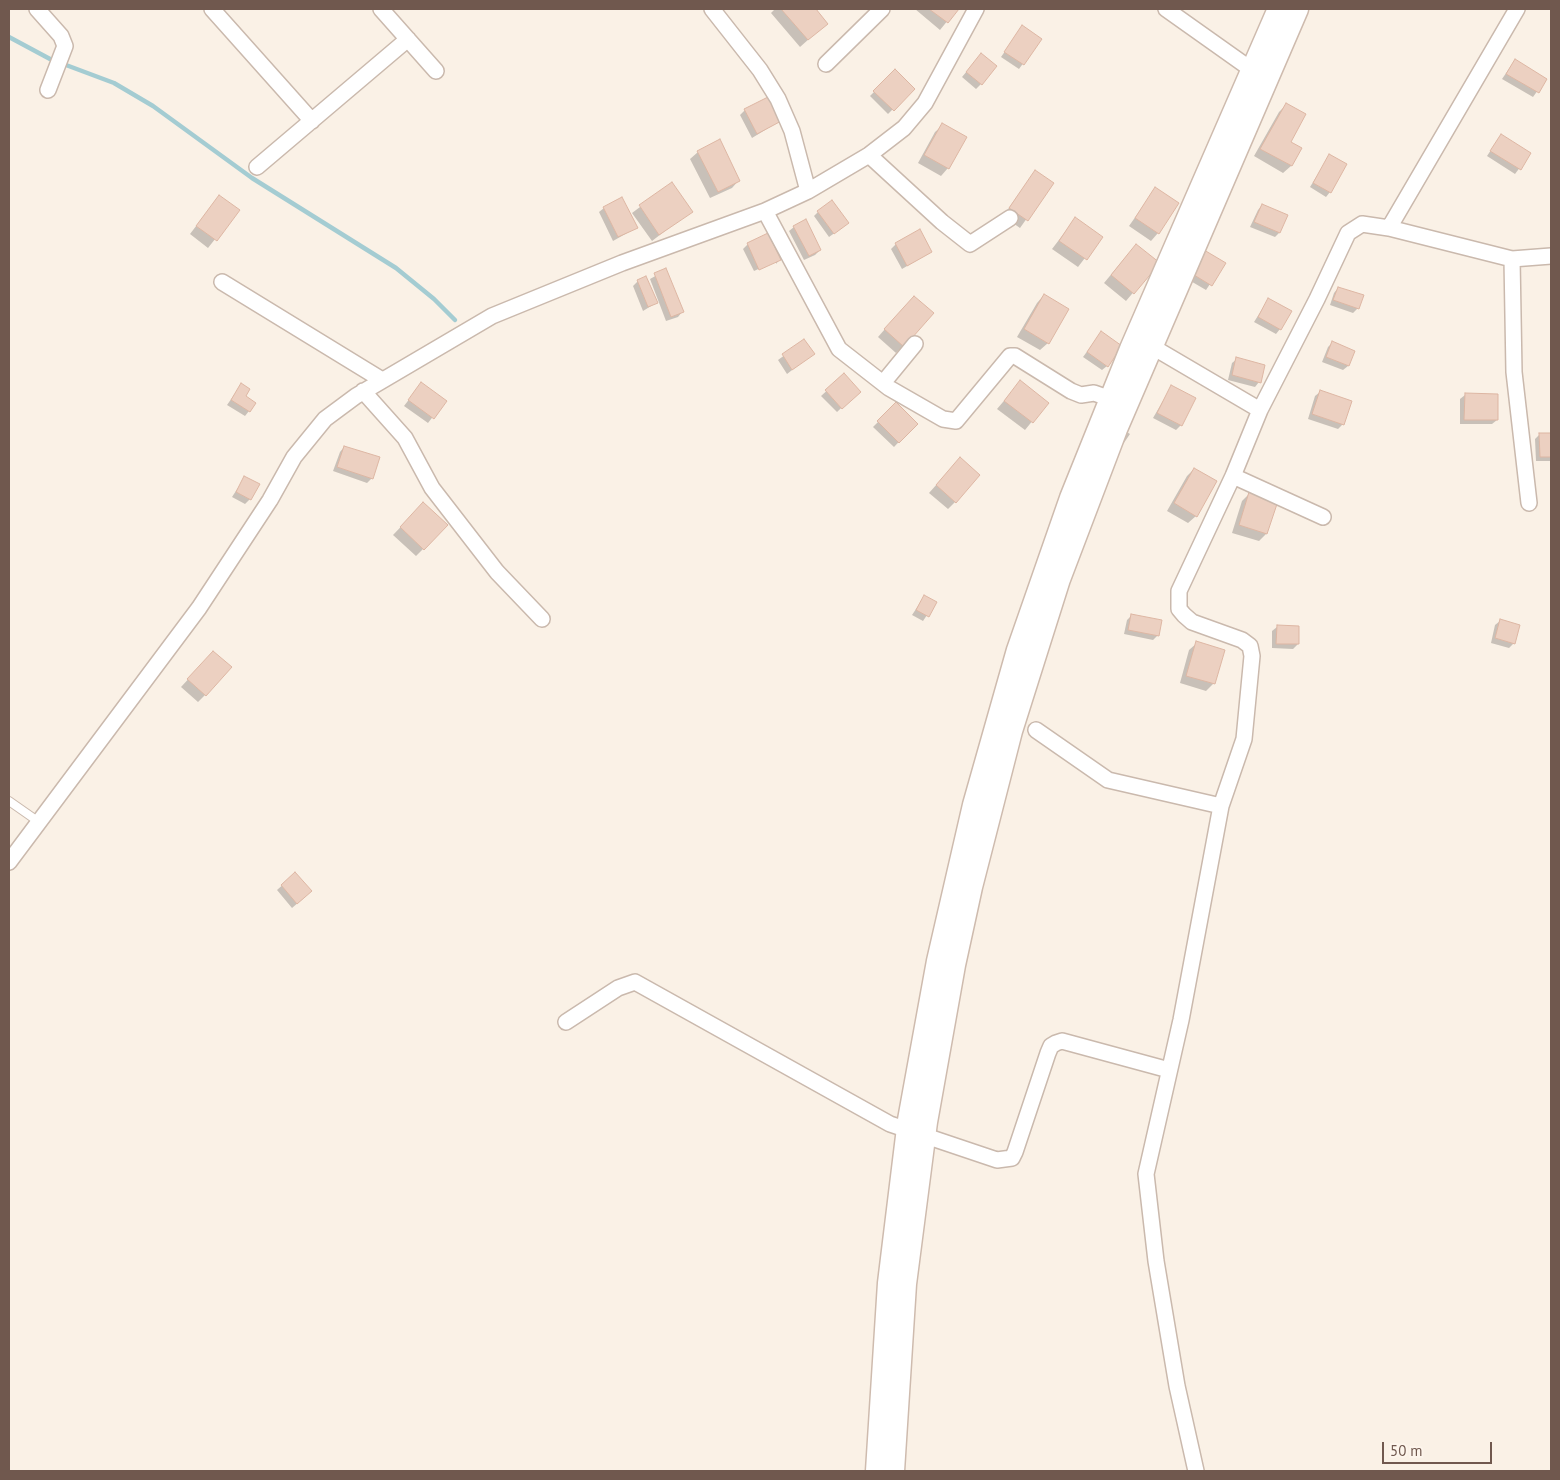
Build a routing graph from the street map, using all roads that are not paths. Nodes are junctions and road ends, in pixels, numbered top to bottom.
1 (37, 9) edge
2 (212, 9) edge
3 (381, 9) edge
4 (712, 9) edge
5 (882, 9) edge
6 (976, 9) edge
7 (1166, 9) edge
8 (1279, 9) edge
9 (1297, 9) edge
10 (1517, 9) edge
11 (408, 39) junction
12 (826, 64) dead end
13 (1252, 70) junction
14 (436, 71) dead end
15 (48, 90) dead end
16 (312, 121) junction
17 (869, 155) junction
18 (258, 167) dead end
19 (808, 191) junction
20 (765, 211) junction
21 (1010, 218) dead end
22 (1389, 228) junction
23 (1551, 256) edge
24 (1512, 259) junction
25 (222, 282) dead end
26 (915, 344) dead end
27 (1151, 346) junction
28 (382, 380) junction
29 (883, 383) junction
30 (363, 392) junction
31 (1110, 399) junction
32 (1260, 410) junction
33 (1234, 476) junction
34 (1529, 503) dead end
35 (1323, 517) dead end
36 (542, 619) dead end
37 (1036, 730) dead end
38 (9, 802) edge
39 (1221, 806) junction
40 (39, 822) junction
41 (9, 862) edge
42 (566, 1022) dead end
43 (1169, 1070) junction
44 (916, 1134) junction
45 (876, 1471) edge
46 (893, 1471) edge
47 (1196, 1471) edge

1 - 15 street
2 - 16 street
3 - 11 street
4 - 19 street
5 - 12 street
6 - 17 street
7 - 13 street
8 - 13 main road
9 - 27 main road
10 - 22 street
11 - 14 street
11 - 16 street
13 - 31 main road
16 - 18 street
17 - 19 street
17 - 21 street
19 - 20 street
20 - 28 street
20 - 29 street
22 - 24 street
22 - 32 street
23 - 24 street
24 - 34 street
25 - 28 street
26 - 29 street
27 - 32 street
27 - 44 main road
28 - 30 street
29 - 31 street
30 - 36 street
30 - 40 street
31 - 44 main road
32 - 33 street
33 - 35 street
33 - 39 street
37 - 39 street
38 - 40 lane
39 - 43 street
40 - 41 street
42 - 44 street
43 - 44 street
43 - 47 street
44 - 45 main road
44 - 46 main road

